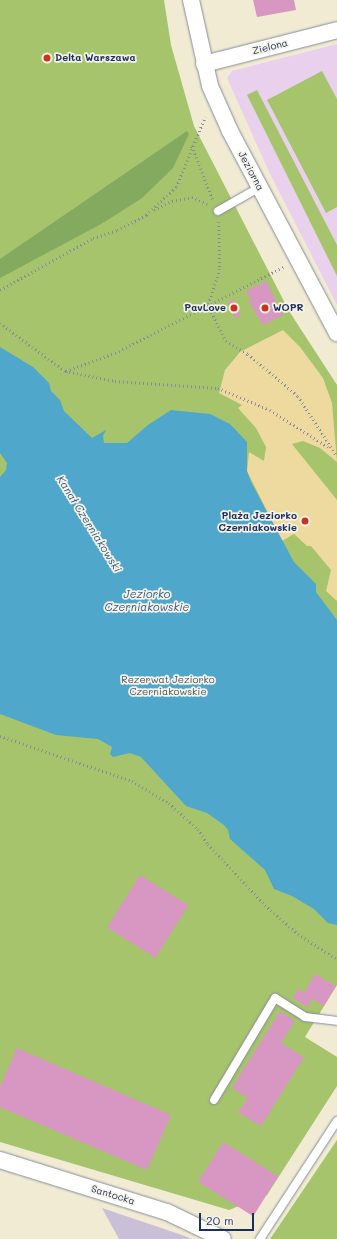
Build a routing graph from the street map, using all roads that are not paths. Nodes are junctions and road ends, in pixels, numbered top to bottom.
1 (191, 0) edge
2 (337, 30) edge
3 (204, 64) junction
4 (260, 187) junction
5 (218, 214) road end
6 (337, 333) edge
7 (337, 1021) edge
8 (214, 1100) dead end
9 (337, 1121) edge
10 (0, 1160) edge
11 (223, 1239) edge
12 (260, 1239) edge

1 - 3 street, Jeziorna
2 - 3 street, Zielona
3 - 4 street, Jeziorna
4 - 5 lane
4 - 6 street, Jeziorna
7 - 8 lane
9 - 12 lane
10 - 11 street, Santocka

